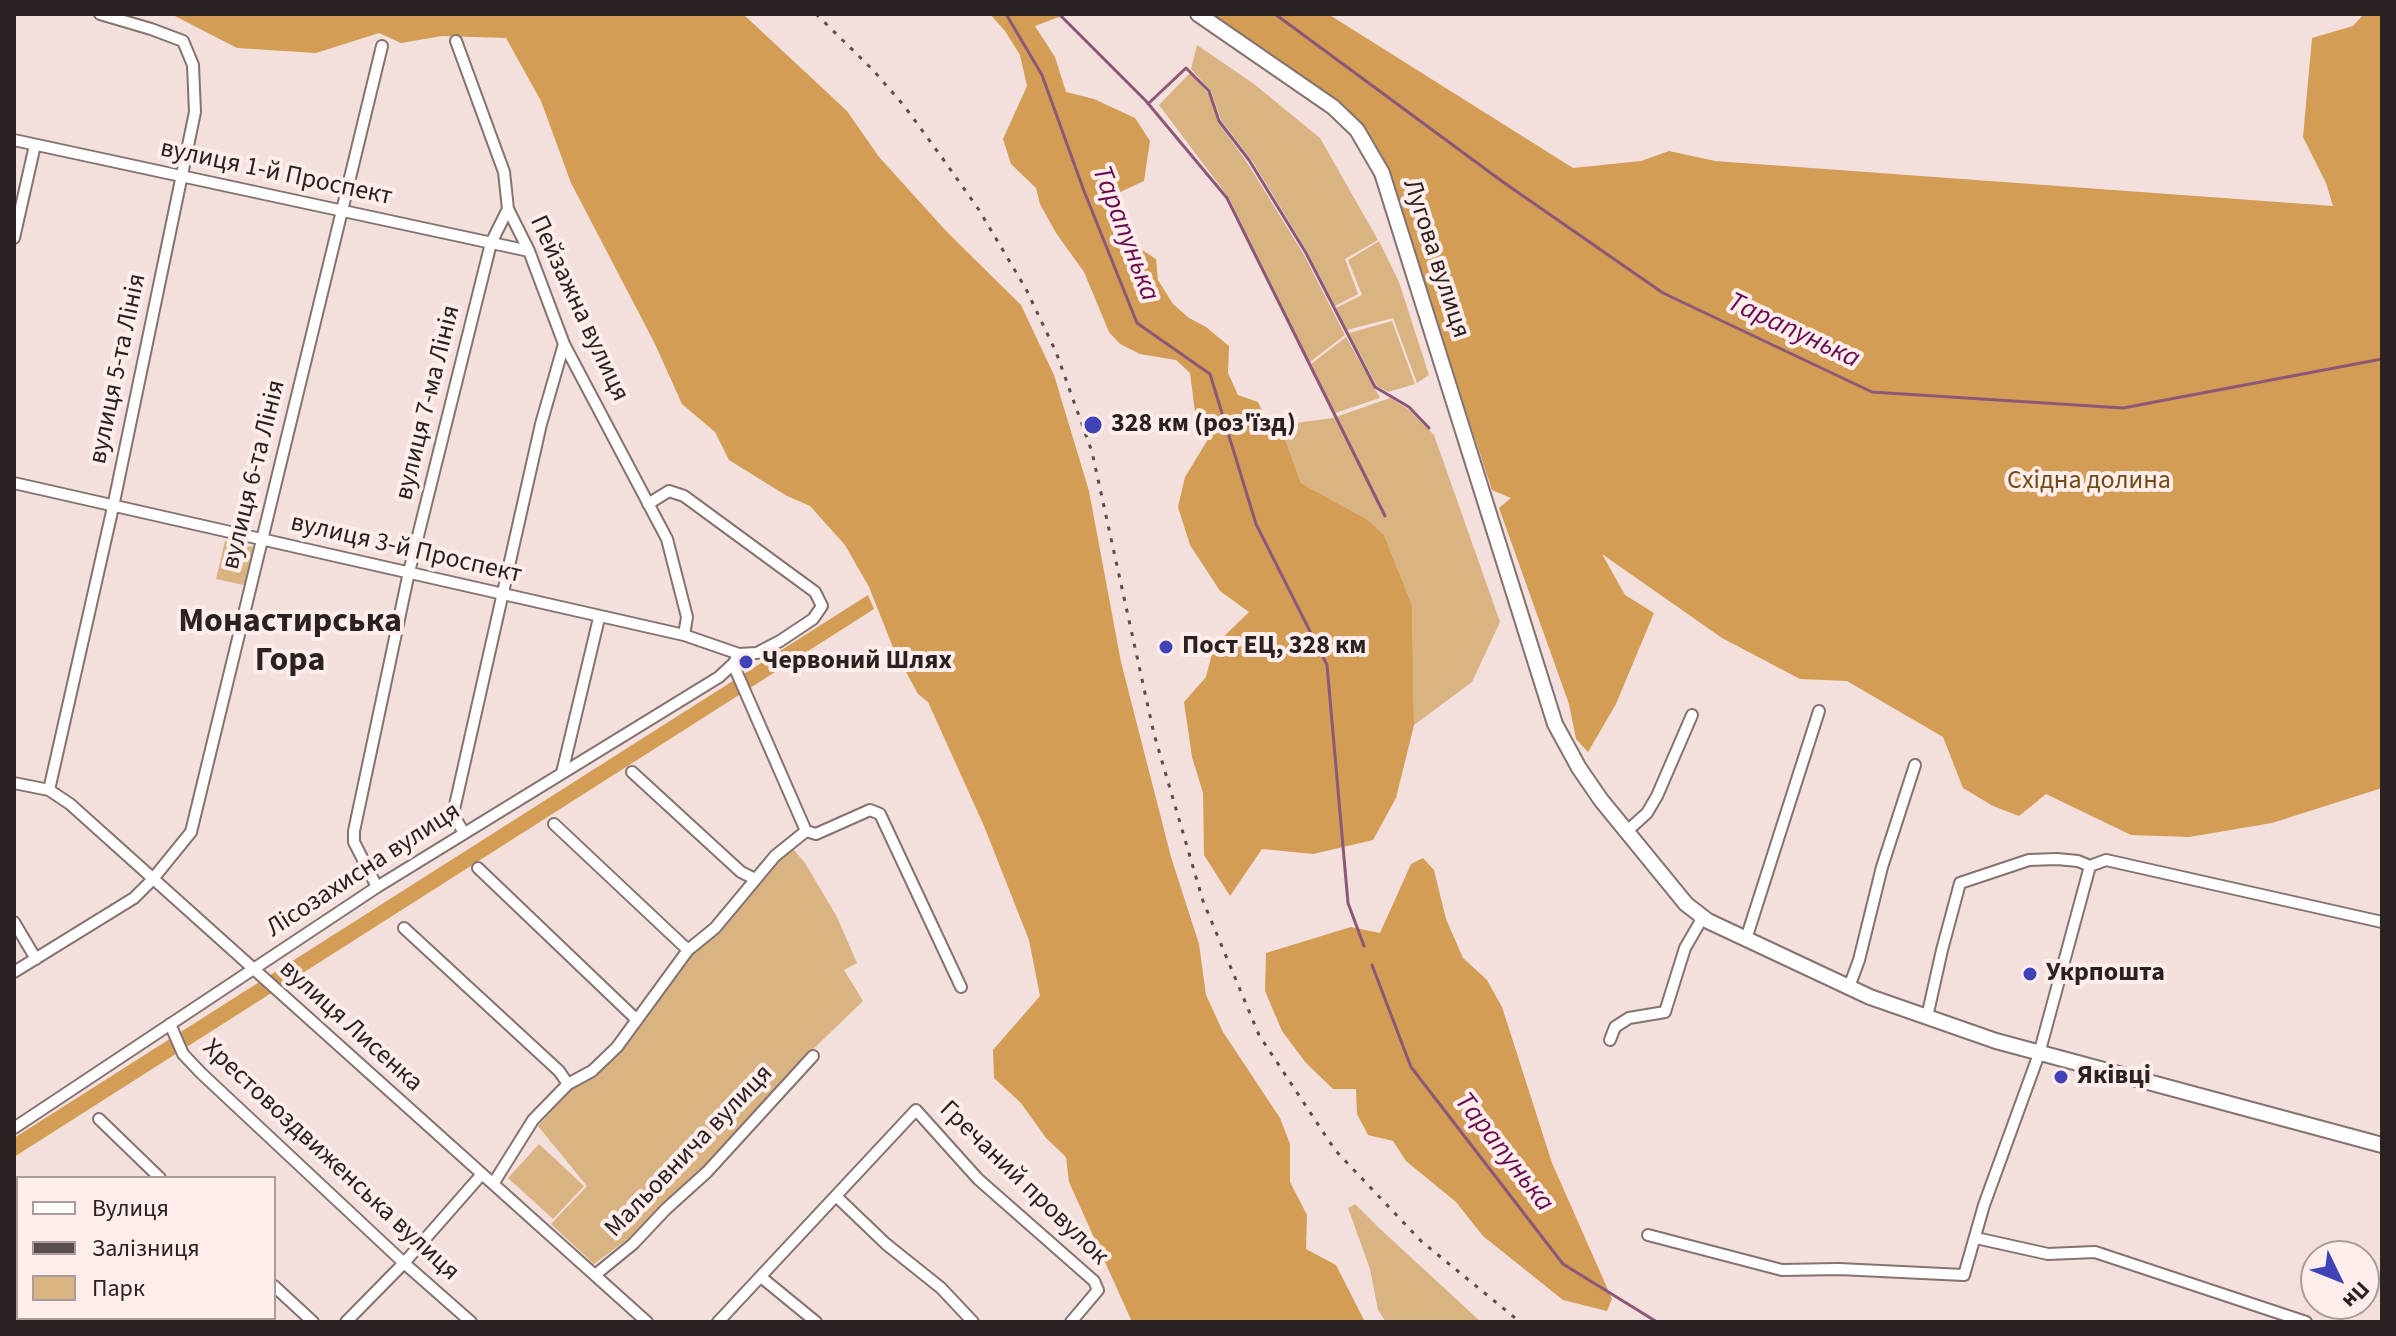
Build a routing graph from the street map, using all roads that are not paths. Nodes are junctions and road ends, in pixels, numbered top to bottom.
1 (100, 14) edge
2 (1198, 14) edge
3 (456, 41) dead end
4 (382, 46) dead end
5 (14, 140) edge
6 (35, 145) junction
7 (182, 176) junction
8 (508, 209) junction
9 (341, 211) junction
10 (14, 238) edge
11 (491, 243) junction
12 (529, 251) junction
13 (564, 344) junction
14 (14, 483) edge
15 (648, 504) junction
16 (113, 507) junction
17 (261, 539) junction
18 (409, 572) junction
19 (503, 595) junction
20 (599, 618) junction
21 (684, 635) junction
22 (736, 659) junction
23 (1819, 711) dead end
24 (1692, 715) dead end
25 (1915, 765) dead end
26 (632, 772) dead end
27 (562, 773) junction
28 (14, 783) edge
29 (49, 790) junction
30 (554, 824) dead end
31 (811, 832) junction
32 (1626, 832) junction
33 (464, 833) junction
34 (2090, 866) junction
35 (478, 868) dead end
36 (755, 879) junction
37 (152, 880) junction
38 (377, 887) junction
39 (1703, 917) junction
40 (14, 922) edge
41 (2382, 922) edge
42 (404, 928) dead end
43 (1746, 939) junction
44 (688, 950) junction
45 (36, 959) junction
46 (252, 970) junction
47 (14, 972) edge
48 (961, 987) dead end
49 (1849, 987) junction
50 (1927, 1017) junction
51 (637, 1020) junction
52 (170, 1024) junction
53 (1610, 1040) dead end
54 (2039, 1054) junction
55 (813, 1056) dead end
56 (568, 1084) junction
57 (99, 1119) dead end
58 (14, 1128) edge
59 (2382, 1145) edge
60 (482, 1174) junction
61 (158, 1176) edge
62 (493, 1184) junction
63 (837, 1197) junction
64 (1648, 1235) dead end
65 (1976, 1238) junction
66 (404, 1263) junction
67 (595, 1275) junction
68 (761, 1277) junction
69 (276, 1288) edge
70 (313, 1322) edge
71 (346, 1322) edge
72 (471, 1322) edge
73 (647, 1322) edge
74 (718, 1322) edge
75 (816, 1322) edge
76 (973, 1322) edge
77 (1071, 1322) edge
78 (2306, 1322) edge

1 - 7 street, вулиця 5-та Лінія
2 - 32 street, Лугова вулиця
3 - 8 street, Пейзажна вулиця
4 - 9 street, вулиця 6-та Лінія
5 - 6 street, вулиця 1-й Проспект
6 - 7 street, вулиця 1-й Проспект
6 - 10 street
7 - 9 street, вулиця 1-й Проспект
7 - 16 street, вулиця 5-та Лінія
8 - 11 street, вулиця 7-ма Лінія
8 - 12 street, Пейзажна вулиця
9 - 11 street, вулиця 1-й Проспект
9 - 17 street, вулиця 6-та Лінія
11 - 12 street, вулиця 1-й Проспект
11 - 18 street, вулиця 7-ма Лінія
12 - 13 street, Пейзажна вулиця
13 - 15 street, Пейзажна вулиця
13 - 19 street
14 - 16 street, вулиця 3-й Проспект
15 - 21 street, Пейзажна вулиця
15 - 22 street, Лісозахисна вулиця
16 - 17 street, вулиця 3-й Проспект
16 - 29 street, вулиця 5-та Лінія
17 - 18 street, вулиця 3-й Проспект
17 - 37 street, вулиця 6-та Лінія
18 - 19 street, вулиця 3-й Проспект
18 - 38 street, вулиця 7-ма Лінія
19 - 20 street, вулиця 3-й Проспект
19 - 33 street
20 - 21 street, вулиця 3-й Проспект
20 - 27 street
21 - 22 street, вулиця 3-й Проспект
22 - 27 street, Лісозахисна вулиця
22 - 31 street
23 - 43 street
24 - 32 street
25 - 49 street
26 - 36 street
27 - 33 street, Лісозахисна вулиця
28 - 29 street, вулиця Лисенка
29 - 37 street, вулиця Лисенка
30 - 44 street
31 - 36 street
31 - 48 street
32 - 39 street, Лугова вулиця
33 - 38 street, Лісозахисна вулиця
34 - 41 street
34 - 50 street
34 - 54 street
35 - 51 street
36 - 44 street
37 - 45 street, вулиця 6-та Лінія
37 - 46 street, вулиця Лисенка
38 - 46 street, Лісозахисна вулиця
39 - 43 street, Лугова вулиця
39 - 53 street
40 - 45 street
42 - 56 street
43 - 49 street, Лугова вулиця
44 - 51 street
45 - 47 street, вулиця 6-та Лінія
46 - 52 street, Лісозахисна вулиця
46 - 60 street, вулиця Лисенка
49 - 50 street, Лугова вулиця
50 - 54 street, Лугова вулиця
51 - 56 street
52 - 58 street, Лісозахисна вулиця
52 - 66 street, Хрестовоздвиженська вулиця
54 - 59 street, Лугова вулиця
54 - 65 street
55 - 67 street, Мальовнича вулиця
56 - 62 street
57 - 61 street
60 - 62 street, вулиця Лисенка
60 - 66 street
62 - 67 street, вулиця Лисенка
63 - 68 street
63 - 76 street
63 - 77 street, Гречаний провулок
64 - 65 street
65 - 78 street
66 - 71 street
66 - 72 street, Хрестовоздвиженська вулиця
67 - 73 street, вулиця Лисенка
68 - 74 street
68 - 75 street
69 - 70 street

